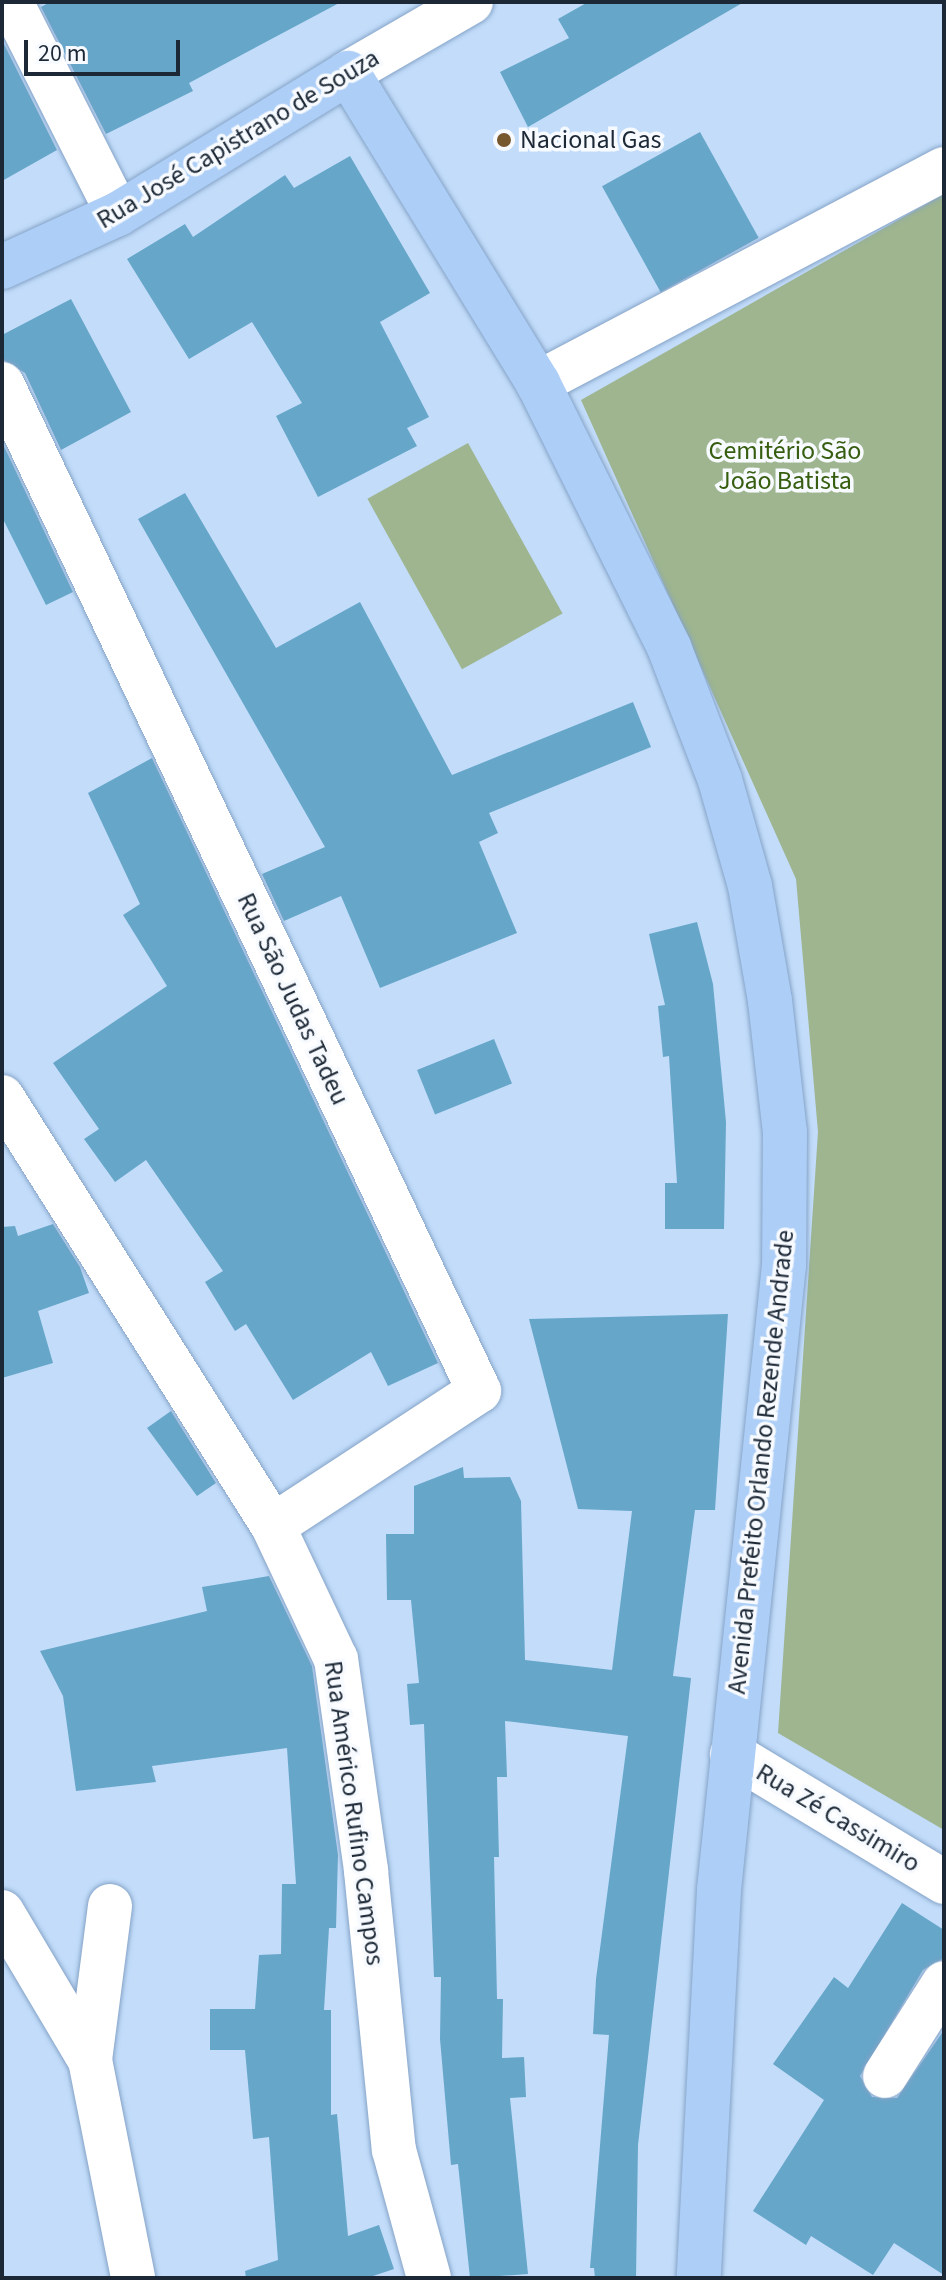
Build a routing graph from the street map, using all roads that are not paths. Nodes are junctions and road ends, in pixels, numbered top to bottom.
1 (11, 2) edge
2 (471, 2) edge
3 (348, 73) junction
4 (944, 169) edge
5 (118, 214) junction
6 (2, 267) edge
7 (538, 383) junction
8 (2, 384) edge
9 (2, 1097) edge
10 (273, 1526) junction
11 (732, 1754) junction
12 (944, 1882) edge
13 (110, 1906) dead end
14 (2, 1912) edge
15 (944, 1983) edge
16 (90, 2060) junction
17 (885, 2076) dead end
18 (133, 2278) edge
19 (429, 2278) edge
20 (699, 2278) edge

1 - 5 street
2 - 3 street, Rua José Capistrano de Souza
3 - 5 main road, Rua José Capistrano de Souza
3 - 7 main road, Avenida Prefeito Orlando Rezende Andrade
4 - 7 street
5 - 6 main road, Rua José Capistrano de Souza
7 - 11 main road, Avenida Prefeito Orlando Rezende Andrade
8 - 10 street, Rua São Judas Tadeu
9 - 10 street, Rua Américo Rufino Campos
10 - 19 street, Rua Américo Rufino Campos
11 - 12 street, Rua Zé Cassimiro
11 - 20 main road, Avenida Prefeito Orlando Rezende Andrade
13 - 16 street
14 - 16 street
15 - 17 street
16 - 18 street

